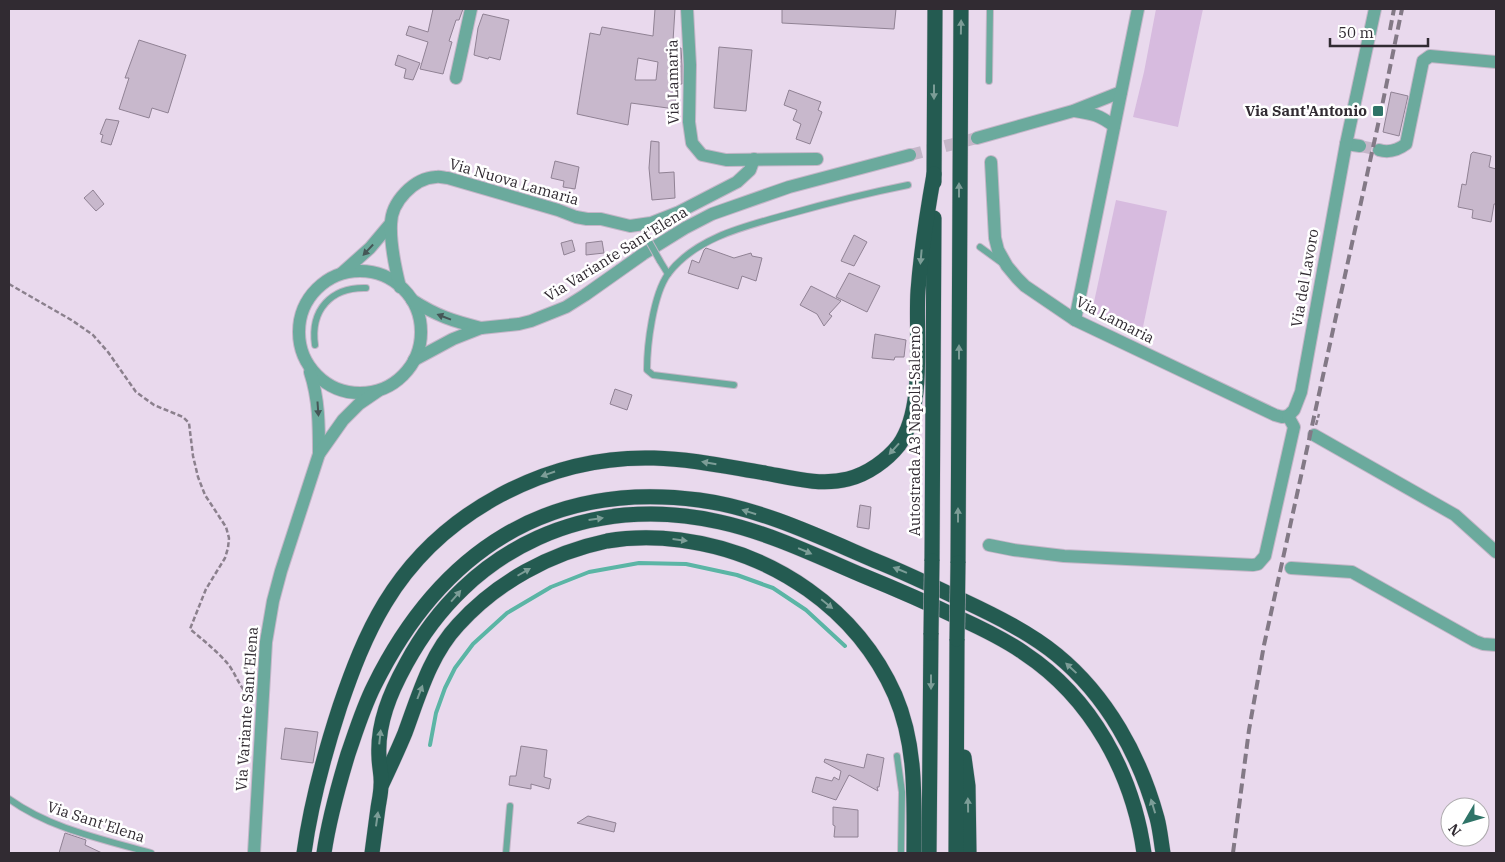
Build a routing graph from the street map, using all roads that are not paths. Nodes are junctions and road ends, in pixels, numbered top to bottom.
1 (471, 9) edge
2 (687, 9) edge
3 (935, 9) edge
4 (961, 9) edge
5 (990, 9) edge
6 (1138, 9) edge
7 (1375, 9) edge
8 (1496, 62) edge
9 (456, 78) dead end
10 (989, 81) dead end
11 (1122, 92) junction
12 (1073, 111) junction
13 (1114, 126) junction
14 (977, 138) tunnel mouth
15 (1346, 144) junction
16 (1360, 146) tunnel mouth
17 (1379, 150) tunnel mouth
18 (910, 155) tunnel mouth
19 (754, 159) junction
20 (817, 159) dead end
21 (991, 162) dead end
22 (934, 174) junction
23 (908, 185) dead end
24 (391, 223) junction
25 (639, 224) junction
26 (980, 247) dead end
27 (1007, 266) junction
28 (341, 274) junction
29 (668, 274) junction
30 (400, 287) junction
31 (366, 288) dead end
32 (410, 299) junction
33 (1075, 320) junction
34 (481, 328) junction
35 (315, 344) dead end
36 (414, 360) junction
37 (308, 364) junction
38 (734, 385) dead end
39 (378, 391) junction
40 (1288, 416) junction
41 (1314, 435) dead end
42 (319, 454) junction
43 (989, 545) dead end
44 (1496, 552) edge
45 (1291, 568) dead end
46 (1496, 645) edge
47 (957, 693) junction
48 (897, 756) dead end
49 (382, 785) junction
50 (9, 799) edge
51 (510, 806) dead end
52 (150, 853) edge
53 (254, 853) edge
54 (304, 853) edge
55 (324, 853) edge
56 (372, 853) edge
57 (506, 853) edge
58 (901, 853) edge
59 (914, 853) edge
60 (929, 853) edge
61 (956, 853) edge
62 (969, 853) edge
63 (1144, 853) edge
64 (1163, 853) edge

1 - 9 street
2 - 19 street, Via Lamaria
3 -> 22 highway, Autostrada A3 Napoli-Salerno
47 -> 4 highway, bridge
5 - 10 lane
6 - 11 street
7 - 15 street, Via del Lavoro
8 - 17 street
11 - 12 street
11 - 13 street
12 - 13 street
12 - 14 street
13 - 33 street
15 - 16 street
15 - 40 street, Via del Lavoro
18 - 34 street, Via Variante Sant'Elena
19 - 20 street, Via Lamaria
19 - 25 street, Via Nuova Lamaria
21 - 27 street, Via Lamaria
22 -> 54 highway
22 -> 60 highway, Autostrada A3 Napoli-Salerno, bridge
23 - 29 lane
24 - 25 street, Via Nuova Lamaria
24 -> 28 street
24 - 30 street, Via Nuova Lamaria
25 - 29 lane, bridge
26 - 27 lane
27 - 33 street, Via Lamaria
28 - 30 street
28 - 37 street
29 - 38 lane
30 - 32 street
31 - 35 lane
34 -> 32 street, Via Variante Sant'Elena
32 - 36 street
33 - 40 street, Via Lamaria
34 - 36 street, Via Variante Sant'Elena
36 - 39 street
37 - 39 street
37 -> 42 street, Via Variante Sant'Elena
39 - 42 street, Via Variante Sant'Elena
40 - 43 street
41 - 44 street
42 - 53 street, Via Variante Sant'Elena
45 - 46 street
47 - 61 highway
62 -> 47 highway
48 - 58 lane
56 -> 49 highway
49 -> 59 highway
49 -> 63 highway
50 - 52 lane, Via Sant'Elena
51 - 57 lane
64 -> 55 highway

